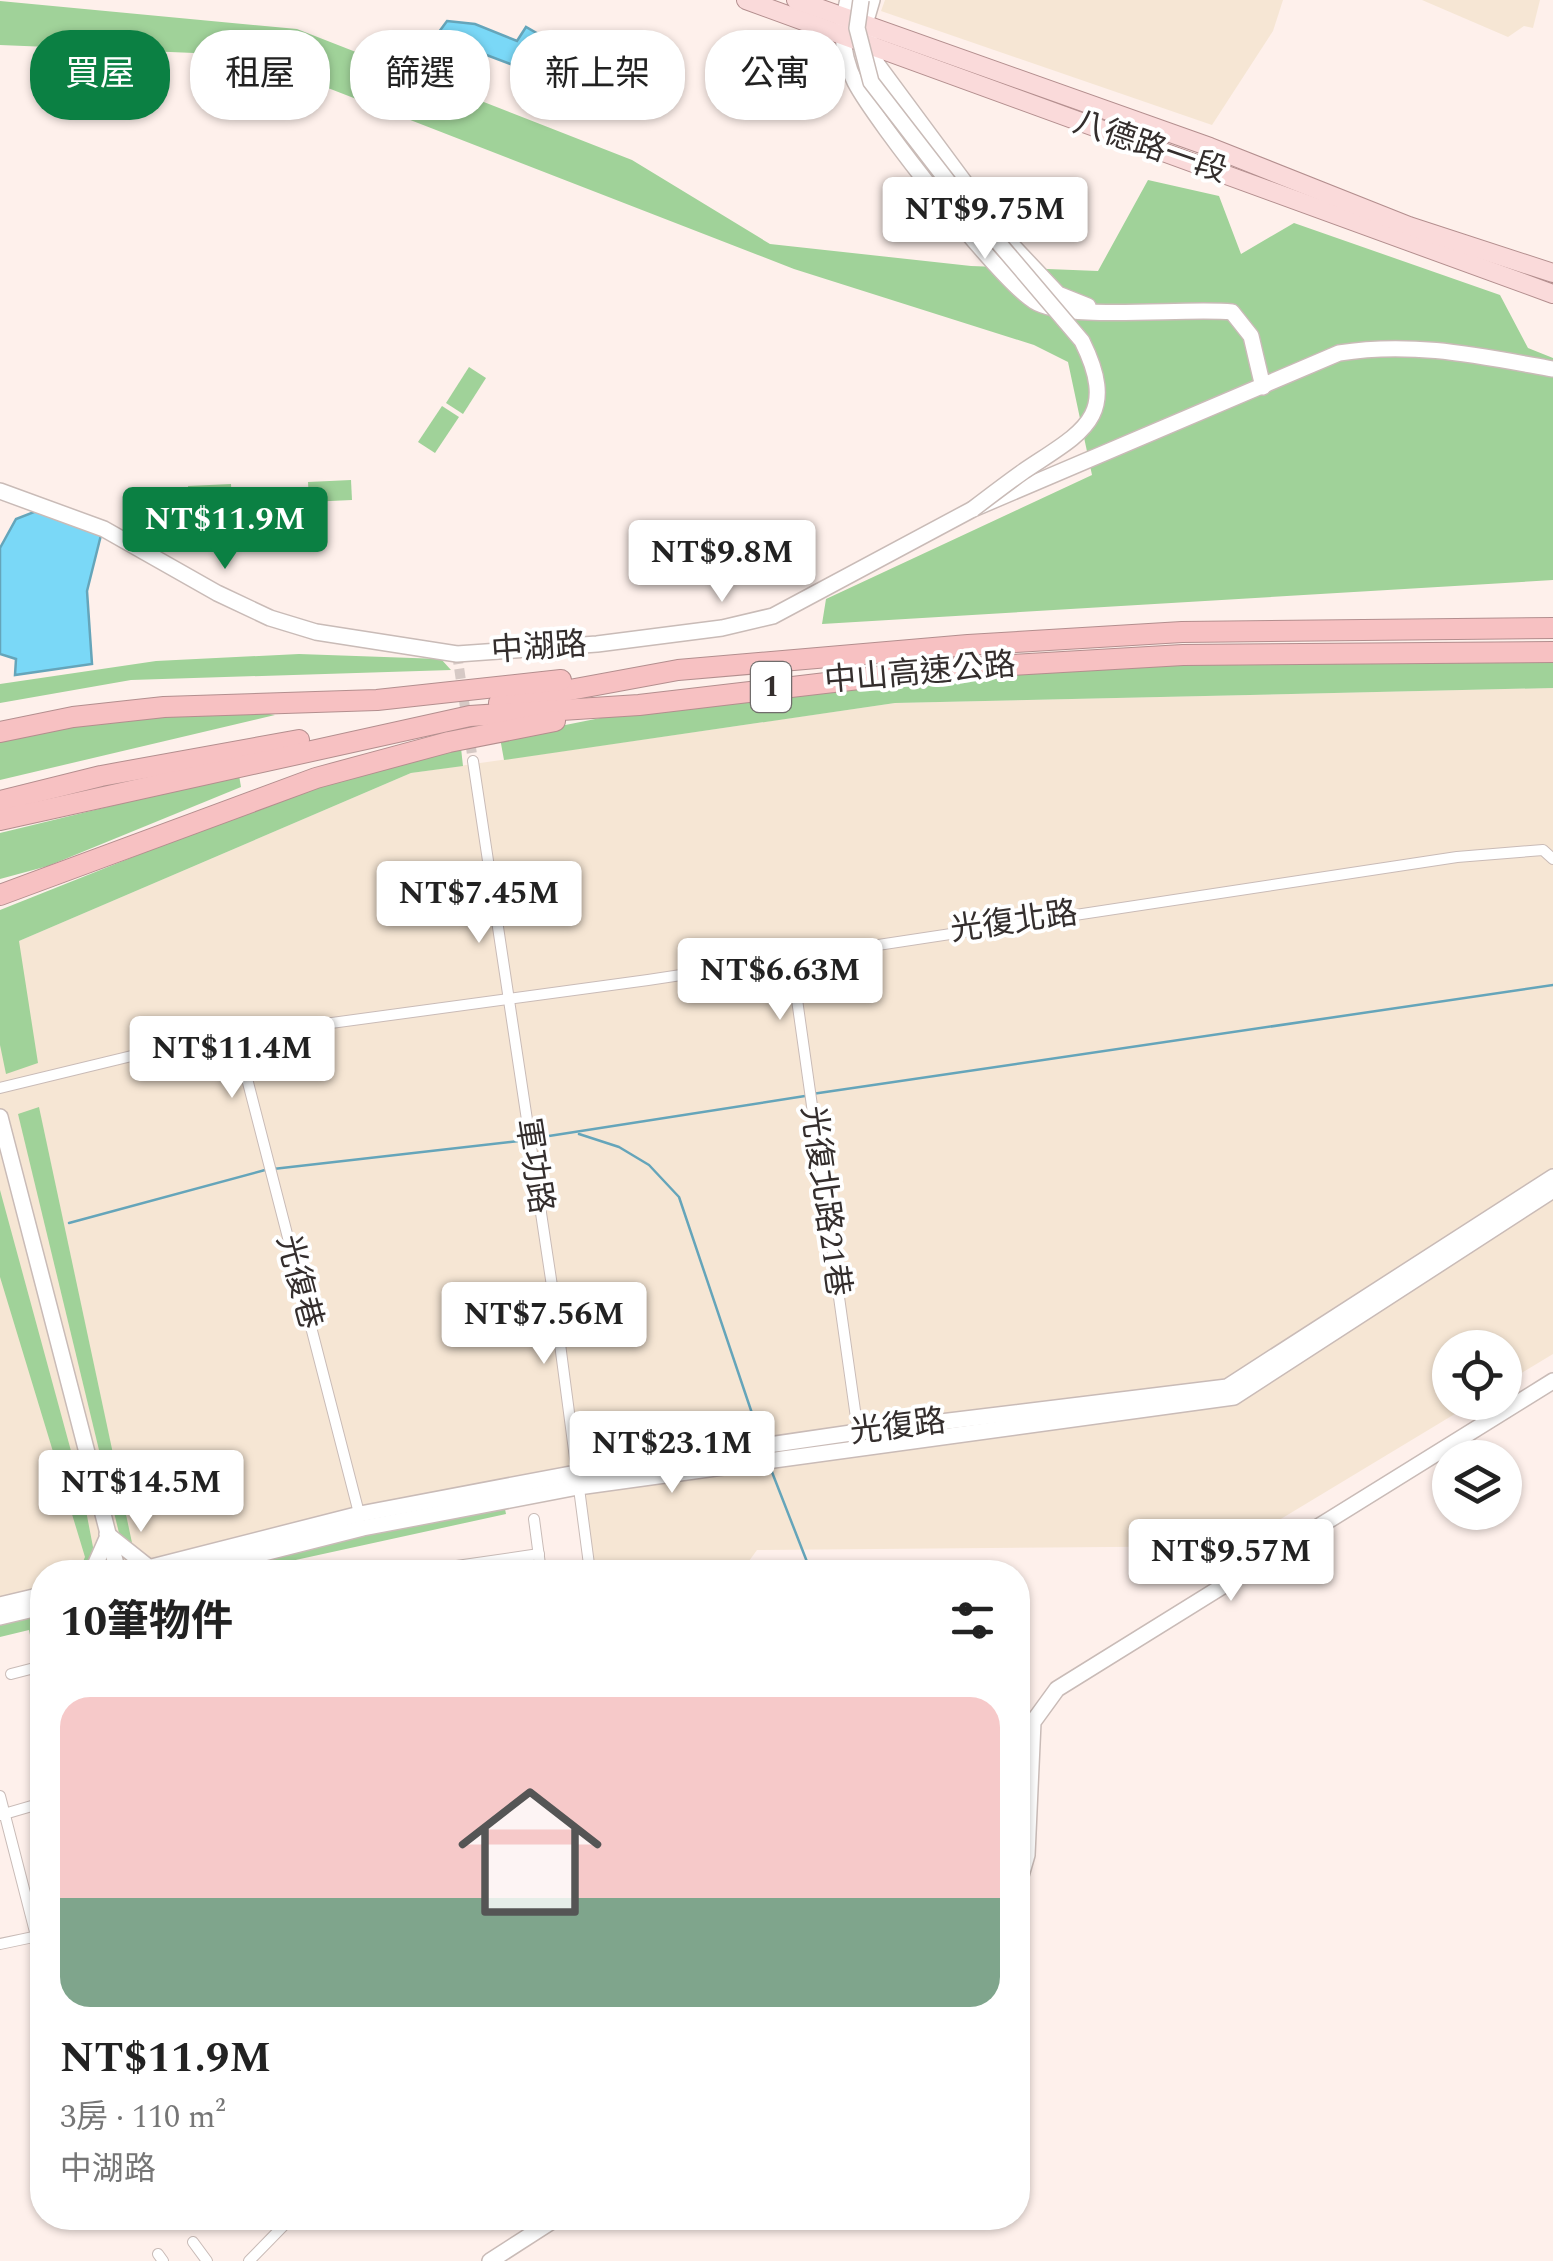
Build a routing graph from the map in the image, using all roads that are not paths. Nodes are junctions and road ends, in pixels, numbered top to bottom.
1 (746, 0) edge
2 (796, 0) edge
3 (861, 0) edge
4 (872, 0) edge
5 (845, 18) edge
6 (864, 24) junction
7 (871, 46) junction
8 (1553, 273) edge
9 (1553, 294) edge
10 (1101, 310) junction
11 (1553, 370) edge
12 (1262, 387) junction
13 (0, 491) edge
14 (973, 508) junction
15 (1553, 628) edge
16 (1553, 652) edge
17 (678, 670) junction
18 (639, 705) junction
19 (0, 732) edge
20 (473, 761) tunnel mouth
21 (0, 801) edge
22 (0, 820) edge
23 (1553, 859) edge
24 (0, 896) edge
25 (791, 957) junction
26 (507, 997) junction
27 (236, 1036) junction
28 (0, 1088) edge
29 (0, 1118) edge
30 (1553, 1177) edge
31 (1553, 1190) edge
32 (1553, 1380) edge
33 (859, 1439) junction
34 (577, 1480) junction
35 (534, 1519) dead end
36 (361, 1521) junction
37 (107, 1535) junction
38 (538, 1554) junction
39 (97, 1560) edge
40 (114, 1560) edge
41 (140, 1560) edge
42 (187, 1560) edge
43 (229, 1560) edge
44 (497, 1560) edge
45 (539, 1560) edge
46 (588, 1560) edge
47 (30, 1598) edge
48 (0, 1605) edge
49 (30, 1610) edge
50 (0, 1616) edge
51 (30, 1669) edge
52 (11, 1674) dead end
53 (1030, 1788) edge
54 (0, 1796) edge
55 (30, 1806) edge
56 (2, 1814) edge
57 (30, 1906) edge
58 (30, 1938) edge
59 (0, 1944) edge
60 (279, 2230) edge
61 (539, 2230) edge
62 (194, 2242) dead end
63 (207, 2261) edge
64 (249, 2261) edge
65 (490, 2261) edge

1 - 5 main road, 八德路一段
2 - 5 main road, 八德路一段
3 - 14 street, bridge
4 - 6 street
5 - 6 main road, 八德路一段
5 - 7 main road, 八德路一段
5 - 10 street
6 - 7 street
6 - 8 main road, 八德路一段
7 - 9 main road, 八德路一段
7 - 10 street
10 - 12 street
11 - 12 street, 中湖路
12 - 14 street, 中湖路
13 - 14 street, 中湖路
15 - 17 highway, 中山高速公路 / 1
16 - 18 highway, 中山高速公路 / 1
17 - 19 highway
17 - 21 highway, 中山高速公路 / 1
18 - 22 highway, 中山高速公路 / 1
18 - 24 highway
20 - 26 street, 軍功路
23 - 25 street, 光復北路
25 - 26 street, 光復北路
25 - 33 street, 光復北路21巷
26 - 27 street, 光復北路
26 - 34 street, 軍功路
27 - 28 street, 光復北路
27 - 36 street, 光復巷
29 - 37 street
30 - 33 street, 光復路
31 - 33 street, 光復路
32 - 53 street
33 - 34 street, 光復路
34 - 36 street, 光復路
34 - 46 street, 軍功路
35 - 38 street
36 - 42 street, 光復路
36 - 43 street, 光復路
37 - 39 street
37 - 40 street
37 - 41 street
38 - 44 street
38 - 45 street
47 - 48 street
49 - 50 street
51 - 52 street
54 - 56 street
55 - 56 street
56 - 57 street
58 - 59 street
60 - 64 street
61 - 65 street
62 - 63 street

